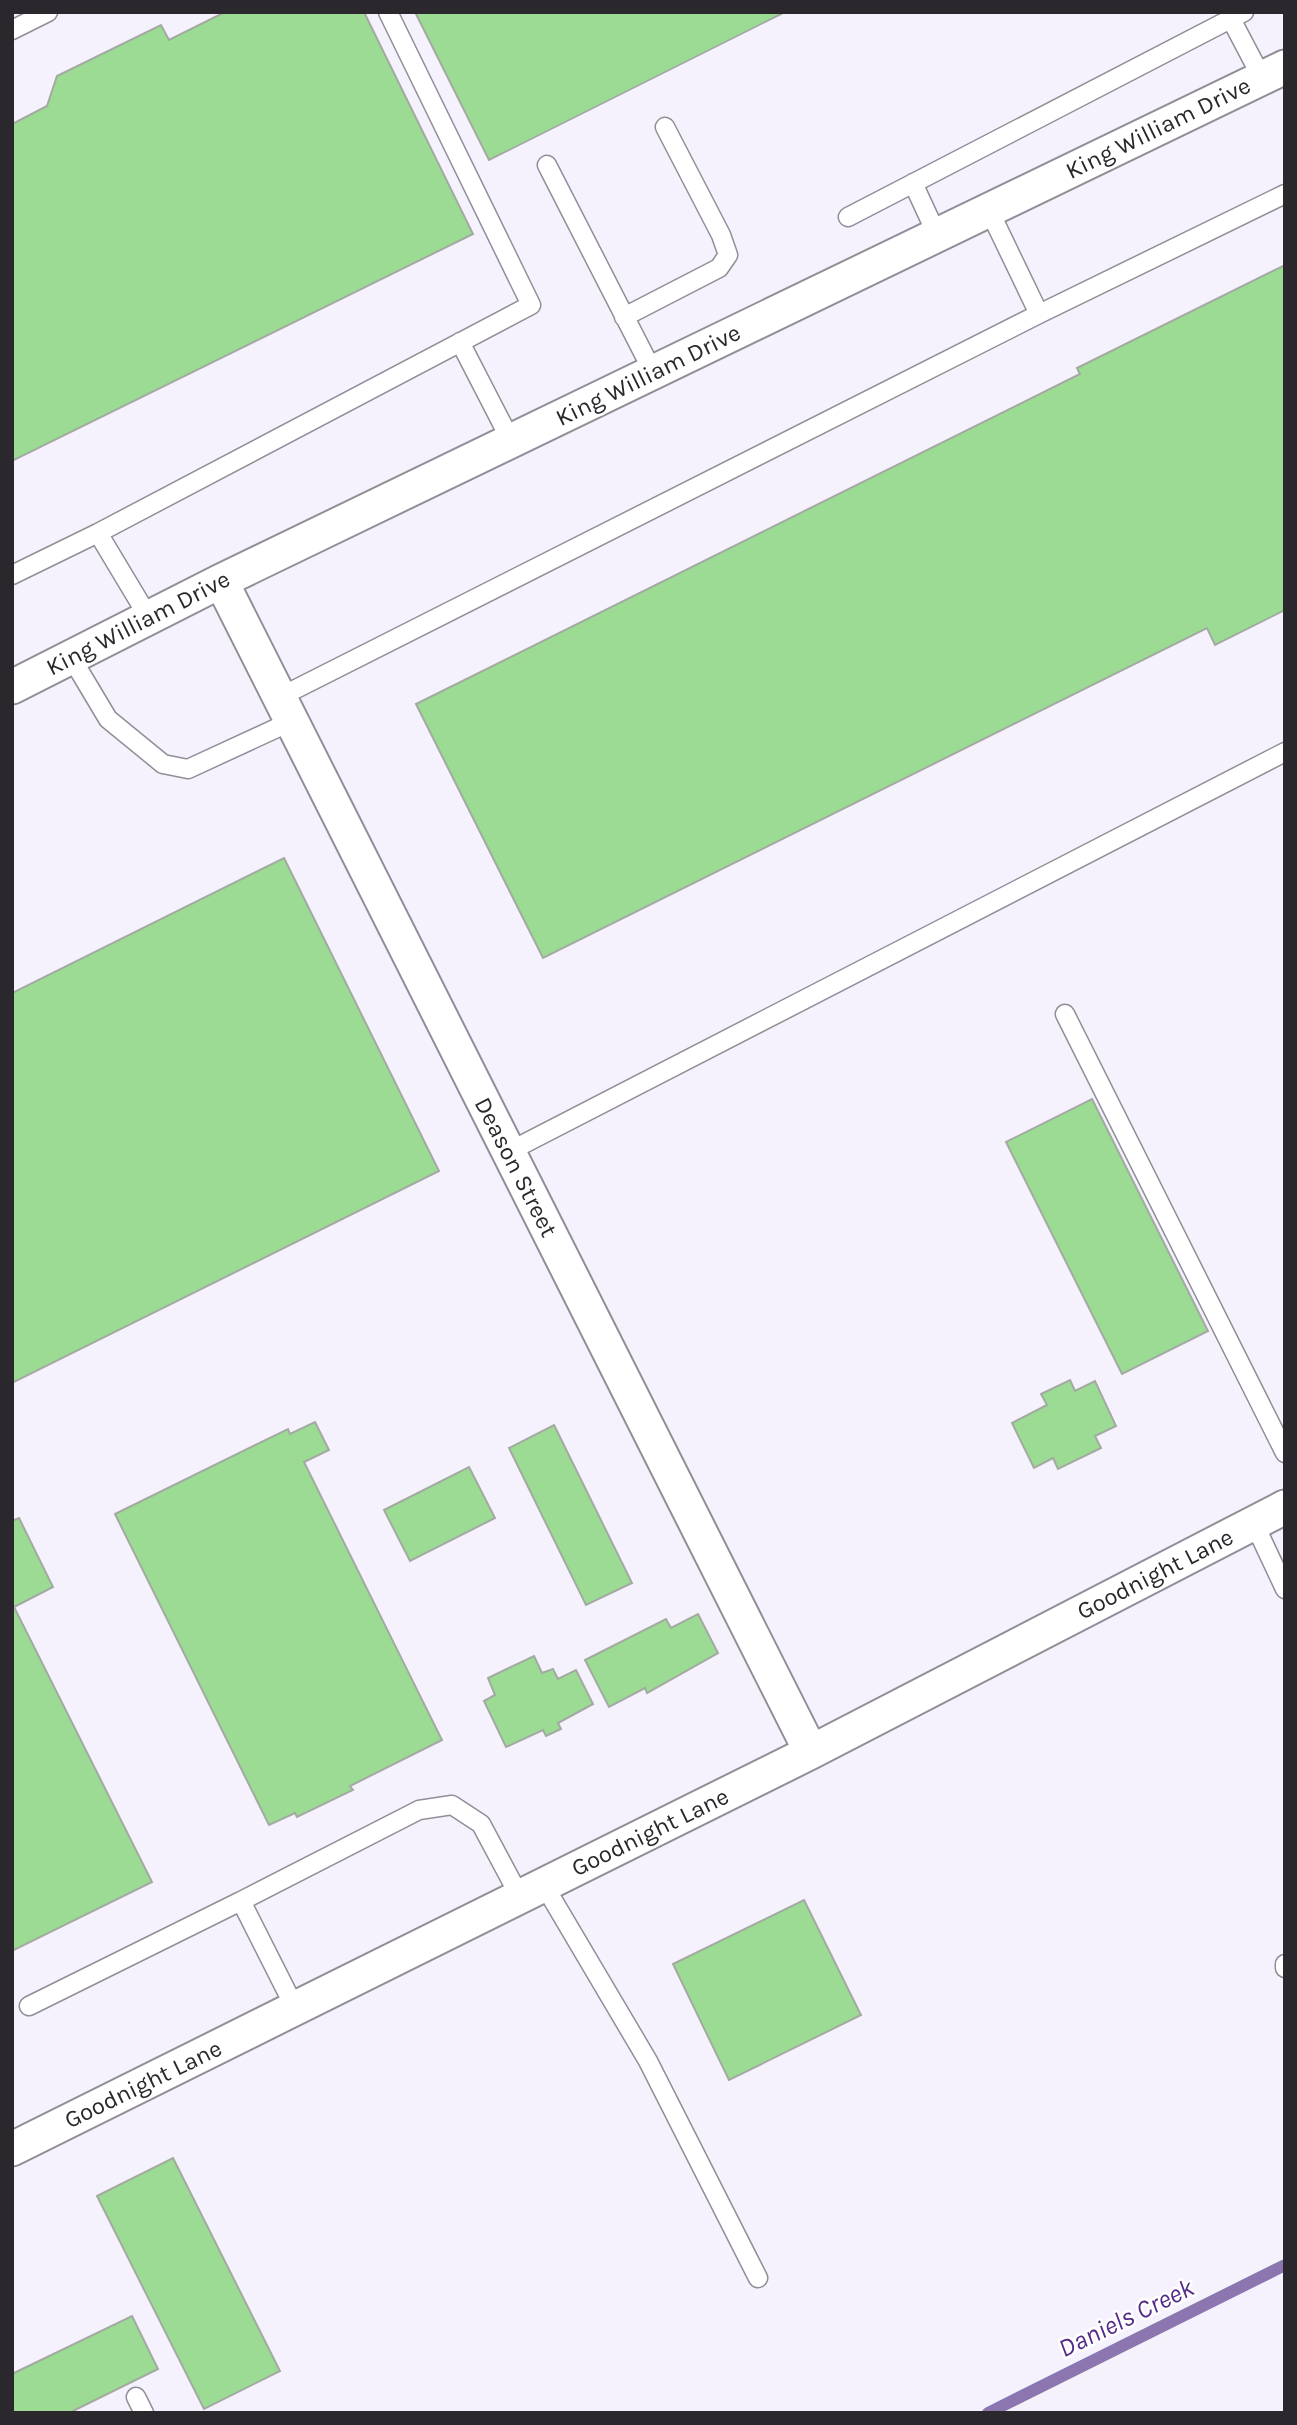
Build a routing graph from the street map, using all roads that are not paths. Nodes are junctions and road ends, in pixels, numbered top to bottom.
1 (48, 12) edge
2 (388, 12) edge
3 (1238, 16) edge
4 (12, 30) edge
5 (1273, 72) edge
6 (665, 127) dead end
7 (547, 165) dead end
8 (913, 183) junction
9 (1285, 194) edge
10 (989, 210) junction
11 (848, 217) dead end
12 (937, 235) junction
13 (1039, 313) junction
14 (625, 317) junction
15 (460, 342) junction
16 (653, 372) junction
17 (511, 441) junction
18 (98, 533) junction
19 (12, 575) edge
20 (221, 581) junction
21 (149, 618) junction
22 (71, 657) junction
23 (12, 687) edge
24 (286, 709) junction
25 (1285, 752) edge
26 (1065, 1014) dead end
27 (508, 1152) junction
28 (1285, 1452) edge
29 (1285, 1507) edge
30 (1254, 1523) junction
31 (1285, 1589) edge
32 (811, 1752) junction
33 (532, 1891) junction
34 (241, 1901) junction
35 (29, 2006) dead end
36 (295, 2008) junction
37 (12, 2149) edge
38 (758, 2278) dead end

1 - 4 lane
2 - 15 lane
3 - 5 lane
3 - 8 lane
5 - 10 street, King William Drive
6 - 14 lane
7 - 14 lane
8 - 11 lane
8 - 12 lane
9 - 13 lane
10 - 12 street, King William Drive
10 - 13 lane
12 - 16 street, King William Drive
13 - 24 lane
14 - 16 lane
15 - 17 lane
15 - 18 lane
16 - 17 street, King William Drive
17 - 20 street, King William Drive
18 - 19 lane
18 - 21 lane
20 - 21 street, King William Drive
20 - 24 street, Deason Street
21 - 22 street, King William Drive
22 - 23 street, King William Drive
22 - 24 lane
24 - 27 street, Deason Street
25 - 27 lane
26 - 28 lane
27 - 32 street, Deason Street
29 - 30 street, Goodnight Lane
30 - 31 lane
30 - 32 street, Goodnight Lane
32 - 33 street, Goodnight Lane
33 - 34 lane
33 - 36 street, Goodnight Lane
33 - 38 lane
34 - 35 lane
34 - 36 lane
36 - 37 street, Goodnight Lane

